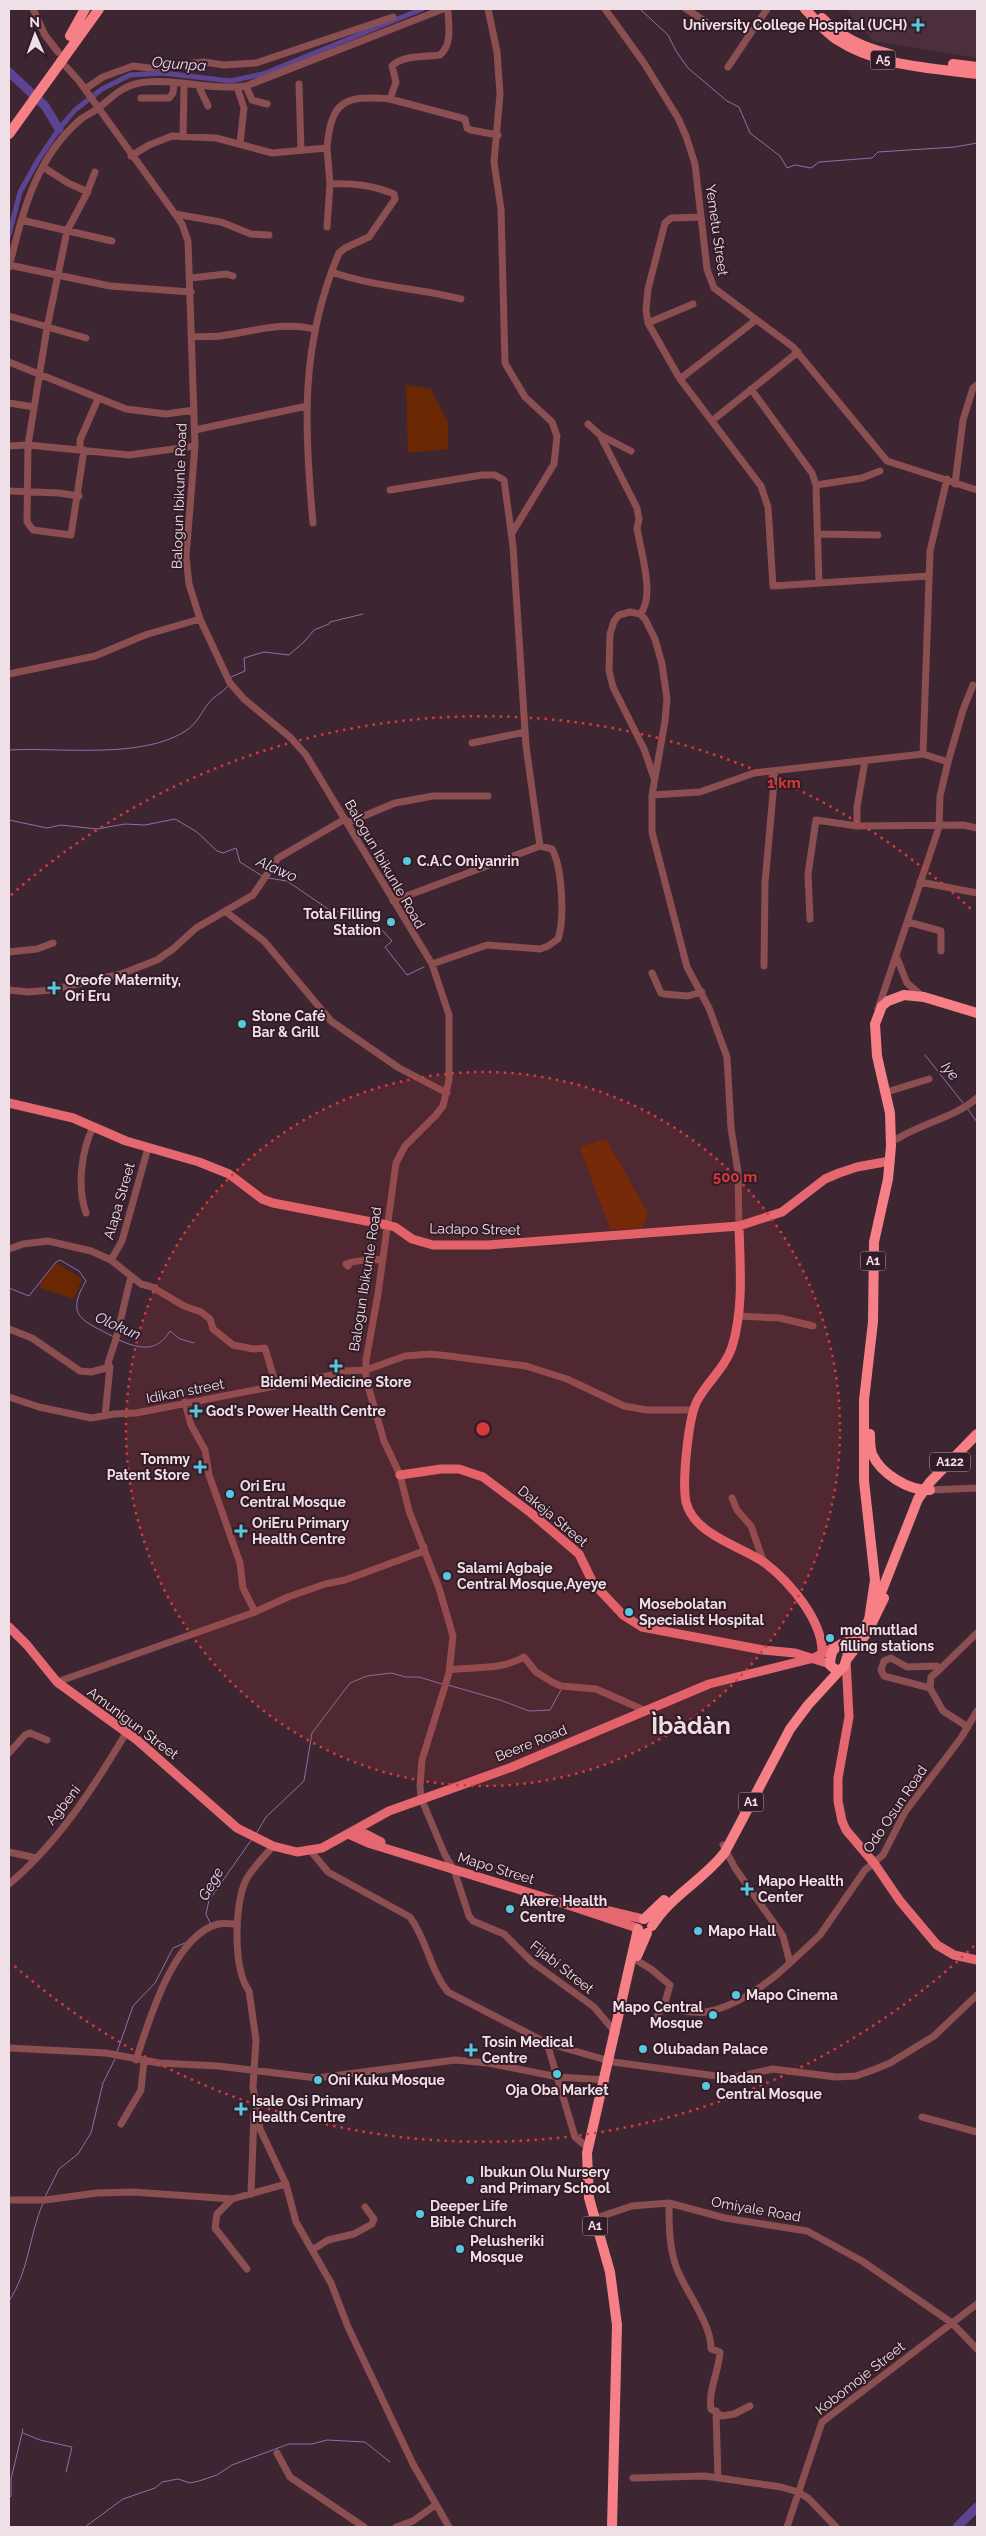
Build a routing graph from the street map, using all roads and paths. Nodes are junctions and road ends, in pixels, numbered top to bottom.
1 (33, 9) edge
2 (87, 9) edge
3 (93, 9) edge
4 (99, 9) edge
5 (443, 9) edge
6 (448, 9) edge
7 (488, 9) edge
8 (605, 9) edge
9 (686, 9) edge
10 (767, 9) edge
11 (805, 9) edge
12 (814, 9) edge
13 (393, 17) dead end
14 (704, 21) dead end
15 (78, 29) junction
16 (59, 56) junction
17 (914, 63) junction
18 (728, 67) dead end
19 (977, 67) edge
20 (977, 74) edge
21 (174, 82) junction
22 (299, 84) dead end
23 (184, 85) junction
24 (199, 86) junction
25 (246, 86) junction
26 (237, 87) junction
27 (86, 91) junction
28 (32, 94) junction
29 (141, 98) dead end
30 (390, 99) junction
31 (267, 104) dead end
32 (96, 106) junction
33 (208, 106) dead end
34 (9, 123) edge
35 (9, 134) edge
36 (498, 135) junction
37 (183, 137) junction
38 (240, 143) junction
39 (327, 148) junction
40 (302, 150) junction
41 (131, 156) junction
42 (43, 167) junction
43 (95, 172) dead end
44 (330, 184) junction
45 (88, 192) junction
46 (175, 214) junction
47 (701, 217) junction
48 (21, 220) junction
49 (327, 227) dead end
50 (67, 231) junction
51 (269, 235) dead end
52 (112, 241) dead end
53 (9, 266) edge
54 (332, 272) junction
55 (59, 276) junction
56 (234, 276) dead end
57 (191, 278) junction
58 (191, 292) junction
59 (461, 299) dead end
60 (692, 304) dead end
61 (9, 316) edge
62 (756, 320) junction
63 (648, 323) junction
64 (47, 328) junction
65 (314, 329) junction
66 (192, 337) junction
67 (86, 338) dead end
68 (798, 352) junction
69 (9, 362) edge
70 (41, 374) junction
71 (680, 378) junction
72 (977, 385) edge
73 (751, 389) junction
74 (98, 399) junction
75 (9, 403) edge
76 (307, 406) junction
77 (34, 407) junction
78 (194, 410) junction
79 (713, 420) junction
80 (588, 424) dead end
81 (195, 430) junction
82 (600, 435) junction
83 (28, 445) junction
84 (9, 446) edge
85 (195, 446) junction
86 (82, 450) junction
87 (631, 451) dead end
88 (880, 471) dead end
89 (947, 479) junction
90 (955, 484) junction
91 (816, 485) junction
92 (390, 490) dead end
93 (977, 490) edge
94 (9, 491) edge
95 (27, 492) junction
96 (78, 496) junction
97 (313, 523) dead end
98 (512, 532) junction
99 (818, 534) junction
100 (878, 535) dead end
101 (929, 576) junction
102 (819, 583) junction
103 (640, 614) junction
104 (200, 619) junction
105 (9, 674) edge
106 (974, 685) dead end
107 (525, 732) junction
108 (472, 743) dead end
109 (923, 754) junction
110 (865, 761) junction
111 (948, 762) junction
112 (775, 771) junction
113 (654, 778) junction
114 (652, 795) junction
115 (488, 796) dead end
116 (346, 821) junction
117 (857, 826) junction
118 (939, 827) junction
119 (977, 828) edge
120 (540, 846) junction
121 (920, 882) junction
122 (977, 893) edge
123 (393, 901) junction
124 (225, 910) junction
125 (810, 919) dead end
126 (908, 922) junction
127 (53, 943) dead end
128 (941, 951) dead end
129 (9, 952) edge
130 (897, 958) junction
131 (432, 964) junction
132 (764, 966) dead end
133 (652, 973) dead end
134 (9, 990) edge
135 (702, 992) junction
136 (924, 996) junction
137 (977, 1013) edge
138 (877, 1014) junction
139 (977, 1017) edge
140 (929, 1078) dead end
141 (890, 1091) junction
142 (447, 1094) junction
143 (977, 1098) edge
144 (9, 1103) edge
145 (93, 1128) junction
146 (897, 1139) junction
147 (148, 1148) junction
148 (890, 1161) junction
149 (86, 1213) dead end
150 (387, 1225) junction
151 (739, 1226) junction
152 (9, 1249) edge
153 (876, 1256) junction
154 (111, 1260) junction
155 (382, 1260) junction
156 (348, 1266) dead end
157 (131, 1276) junction
158 (738, 1316) junction
159 (813, 1326) dead end
160 (9, 1329) edge
161 (110, 1366) junction
162 (366, 1370) junction
163 (276, 1386) junction
164 (9, 1397) edge
165 (184, 1402) junction
166 (867, 1409) junction
167 (693, 1410) junction
168 (105, 1416) junction
169 (977, 1434) edge
170 (977, 1442) edge
171 (400, 1476) junction
172 (977, 1488) edge
173 (927, 1490) junction
174 (732, 1498) dead end
175 (423, 1546) junction
176 (764, 1563) junction
177 (255, 1612) junction
178 (869, 1622) junction
179 (9, 1627) edge
180 (820, 1633) junction
181 (977, 1633) edge
182 (838, 1645) junction
183 (818, 1656) junction
184 (847, 1660) junction
185 (835, 1669) junction
186 (939, 1670) junction
187 (450, 1672) junction
188 (56, 1682) junction
189 (930, 1688) junction
190 (848, 1700) junction
191 (644, 1710) junction
192 (977, 1711) edge
193 (968, 1727) junction
194 (126, 1732) junction
195 (47, 1740) dead end
196 (9, 1753) edge
197 (421, 1798) junction
198 (352, 1832) junction
199 (247, 1834) joint
200 (273, 1846) junction
201 (725, 1847) junction
202 (310, 1850) junction
203 (9, 1852) edge
204 (36, 1858) junction
205 (874, 1863) junction
206 (452, 1867) junction
207 (9, 1884) edge
208 (237, 1924) junction
209 (643, 1926) junction
210 (636, 1960) junction
211 (977, 1960) edge
212 (790, 1963) junction
213 (977, 1995) edge
214 (664, 2006) junction
215 (655, 2020) dead end
216 (616, 2034) junction
217 (548, 2043) junction
218 (9, 2048) edge
219 (136, 2060) junction
220 (144, 2061) junction
221 (611, 2061) junction
222 (253, 2069) junction
223 (558, 2077) junction
224 (606, 2080) junction
225 (255, 2106) junction
226 (922, 2117) dead end
227 (121, 2124) dead end
228 (977, 2132) edge
229 (588, 2148) junction
230 (589, 2178) junction
231 (286, 2184) junction
232 (251, 2194) junction
233 (232, 2199) junction
234 (9, 2200) edge
235 (669, 2203) junction
236 (365, 2207) dead end
237 (595, 2218) junction
238 (312, 2250) junction
239 (246, 2269) dead end
240 (977, 2304) edge
241 (952, 2323) junction
242 (977, 2349) edge
243 (750, 2406) dead end
244 (716, 2411) junction
245 (277, 2453) dead end
246 (633, 2478) dead end
247 (718, 2478) junction
248 (798, 2492) junction
249 (434, 2506) junction
250 (364, 2527) edge
251 (396, 2527) edge
252 (448, 2527) edge
253 (612, 2527) edge
254 (616, 2527) edge
255 (787, 2527) edge
256 (836, 2527) edge

1 - 16 street, Balogun Ibikunle Road
2 - 15 highway
3 - 15 main road
4 - 15 highway
5 - 25 street
6 - 30 street
7 - 36 street
8 - 47 street, Yemetu Street
9 - 14 street
10 - 18 street
11 - 17 highway, A5
12 - 17 highway, A5
13 - 27 street
15 - 16 highway
16 - 27 street, Balogun Ibikunle Road
16 - 28 highway
17 - 19 highway, A5
17 - 20 highway, A5
21 - 23 street
21 - 29 street
21 - 32 street
22 - 40 street
23 - 24 street
23 - 37 street
24 - 26 street
24 - 33 street
25 - 26 street
25 - 31 street
26 - 38 street
27 - 32 street, Balogun Ibikunle Road
28 - 34 highway
28 - 35 highway
30 - 36 street
30 - 39 street
32 - 41 street, Balogun Ibikunle Road
32 - 42 street
36 - 98 street
37 - 38 street
37 - 41 street
38 - 40 street
39 - 40 street
39 - 44 street
41 - 46 street, Balogun Ibikunle Road
42 - 45 street
42 - 48 street
43 - 45 street
44 - 49 street
44 - 54 street
45 - 50 street
46 - 51 street
46 - 57 street, Balogun Ibikunle Road
47 - 62 street, Yemetu Street
47 - 63 street
48 - 50 street
48 - 53 street
50 - 52 street
50 - 55 street
53 - 55 street
54 - 59 street
54 - 65 street
55 - 58 street
55 - 64 street
56 - 57 street
57 - 58 street, Balogun Ibikunle Road
58 - 66 street, Balogun Ibikunle Road
60 - 63 street
61 - 64 street
62 - 68 street, Yemetu Street
62 - 71 street
63 - 71 street
64 - 67 street
64 - 70 street
65 - 66 street
65 - 76 street
66 - 78 street, Balogun Ibikunle Road
68 - 73 street
68 - 89 street, Yemetu Street
69 - 70 street
70 - 74 street
70 - 77 street
71 - 79 street
72 - 90 street
73 - 79 street
73 - 91 street
74 - 78 street
74 - 86 street
75 - 77 street
76 - 81 street
76 - 97 street
77 - 83 street
78 - 81 street, Balogun Ibikunle Road
79 - 102 street
80 - 82 street
81 - 85 street, Balogun Ibikunle Road
82 - 87 street
82 - 103 street
83 - 84 street
83 - 86 street
83 - 95 street
85 - 86 street
85 - 104 street, Balogun Ibikunle Road
86 - 96 street
88 - 91 street
89 - 90 street, Yemetu Street
89 - 101 street
90 - 93 street, Yemetu Street
91 - 99 street
92 - 98 street
94 - 95 street
95 - 96 street
95 - 96 street
98 - 107 street
99 - 100 street
99 - 102 street
101 - 102 street
101 - 109 street
103 - 113 street
103 - 113 street
104 - 105 street
104 - 116 street, Balogun Ibikunle Road
106 - 111 street
107 - 108 street
107 - 120 street
109 - 110 street
109 - 111 street
110 - 112 street
110 - 117 street
111 - 118 street
112 - 114 street
112 - 132 street
113 - 114 street
114 - 135 street
115 - 116 street
116 - 123 street, Balogun Ibikunle Road
116 - 124 street
117 - 118 street
117 - 125 street
118 - 119 street
118 - 121 street
120 - 123 street
120 - 131 street
121 - 122 street
121 - 126 street
123 - 131 street, Balogun Ibikunle Road
124 - 134 street
124 - 142 street
126 - 128 street
126 - 130 street
127 - 129 street
130 - 136 street
130 - 138 street
131 - 142 street, Balogun Ibikunle Road
133 - 135 street
135 - 151 street
136 - 137 highway
136 - 138 highway
138 - 148 highway, A1
139 - 141 highway, A1
140 - 141 street
141 - 146 highway, A1
142 - 150 street, Balogun Ibikunle Road
143 - 146 street
144 - 145 main road, Ladapo Street
145 - 147 main road, Ladapo Street
145 - 149 street
146 - 153 highway, A1
147 - 150 main road, Ladapo Street
147 - 154 street, Alapa Street
148 - 151 main road, Ladapo Street
148 - 153 highway, A1
150 - 151 main road, Ladapo Street
150 - 155 street, Balogun Ibikunle Road
151 - 158 main road
152 - 154 street
153 - 166 highway, A1
154 - 157 street
155 - 156 street
155 - 162 street, Balogun Ibikunle Road
157 - 161 street
157 - 163 street
158 - 159 street
158 - 167 main road
160 - 161 street
161 - 168 street
162 - 163 street, Idikan street
162 - 167 street, Idikan street
162 - 171 street, Balogun Ibikunle Road
163 - 165 street, Idikan street
164 - 168 street, Idikan street
165 - 168 street, Idikan street
165 - 177 street
166 - 173 highway, A1
166 - 178 highway, A1
167 - 176 main road
169 - 173 highway, A122
170 - 173 highway, A122
171 - 175 street, Balogun Ibikunle Road
171 - 183 main road, Dakeja Street
172 - 173 street
173 - 178 highway, A1
174 - 176 street
175 - 177 street
175 - 187 street, Balogun Ibikunle Road
176 - 180 main road
177 - 188 street
178 - 182 highway, A1
178 - 184 highway, A1
179 - 188 main road, Amunigun Street
180 - 182 main road
180 - 183 main road
181 - 186 street
182 - 183 main road
182 - 184 highway
182 - 185 highway
183 - 185 main road
183 - 191 main road, Beere Road
184 - 185 highway
184 - 190 main road
185 - 190 main road
185 - 201 highway, A1
186 - 189 street
186 - 189 street
187 - 191 street
187 - 197 street, Balogun Ibikunle Road
188 - 194 main road, Amunigun Street
189 - 193 street
190 - 205 main road
191 - 197 main road, Beere Road
192 - 193 street, Odo Osun Road
193 - 205 street, Odo Osun Road
194 - 199 main road, Amunigun Street
194 - 204 street, Agbeni
195 - 196 street
197 - 198 main road, Beere Road
197 - 206 street, Fijabi Street
198 - 202 main road, Beere Road
198 - 206 main road, Mapo Street
199 - 200 main road, Beere Road
200 - 202 main road, Beere Road
200 - 208 street
201 - 209 highway, A1
201 - 212 street
202 - 217 street
203 - 204 street
204 - 207 street, Agbeni
205 - 211 main road
205 - 212 street, Odo Osun Road
206 - 209 main road, Mapo Street
206 - 216 street, Fijabi Street
208 - 219 street
208 - 222 street
209 - 210 highway, A1
209 - 216 highway, A1
210 - 214 street
210 - 221 highway, A1
212 - 214 street, Odo Osun Road
213 - 221 street
214 - 215 street
216 - 221 highway, A1
217 - 221 street
217 - 223 street
218 - 219 street
219 - 220 street
220 - 222 street
220 - 227 street
221 - 224 highway, A1
222 - 223 street
222 - 225 street
223 - 224 street
223 - 229 street
224 - 229 highway, A1
224 - 230 highway, A1
225 - 231 street
225 - 232 street
226 - 228 street
229 - 230 highway, A1
230 - 237 highway, A1
231 - 232 street
231 - 238 street
232 - 233 street
233 - 234 street
233 - 239 street
235 - 237 street, Omiyale Road
235 - 241 street, Omiyale Road
235 - 244 street
236 - 238 street
237 - 253 highway, A1
237 - 254 highway, A1
238 - 249 street
240 - 241 street, Kobomoje Street
241 - 242 street, Omiyale Road
241 - 248 street, Kobomoje Street
243 - 244 street
244 - 247 street
245 - 250 street
246 - 247 street
247 - 248 street
248 - 255 street, Kobomoje Street
248 - 256 street
249 - 251 street
249 - 252 street

